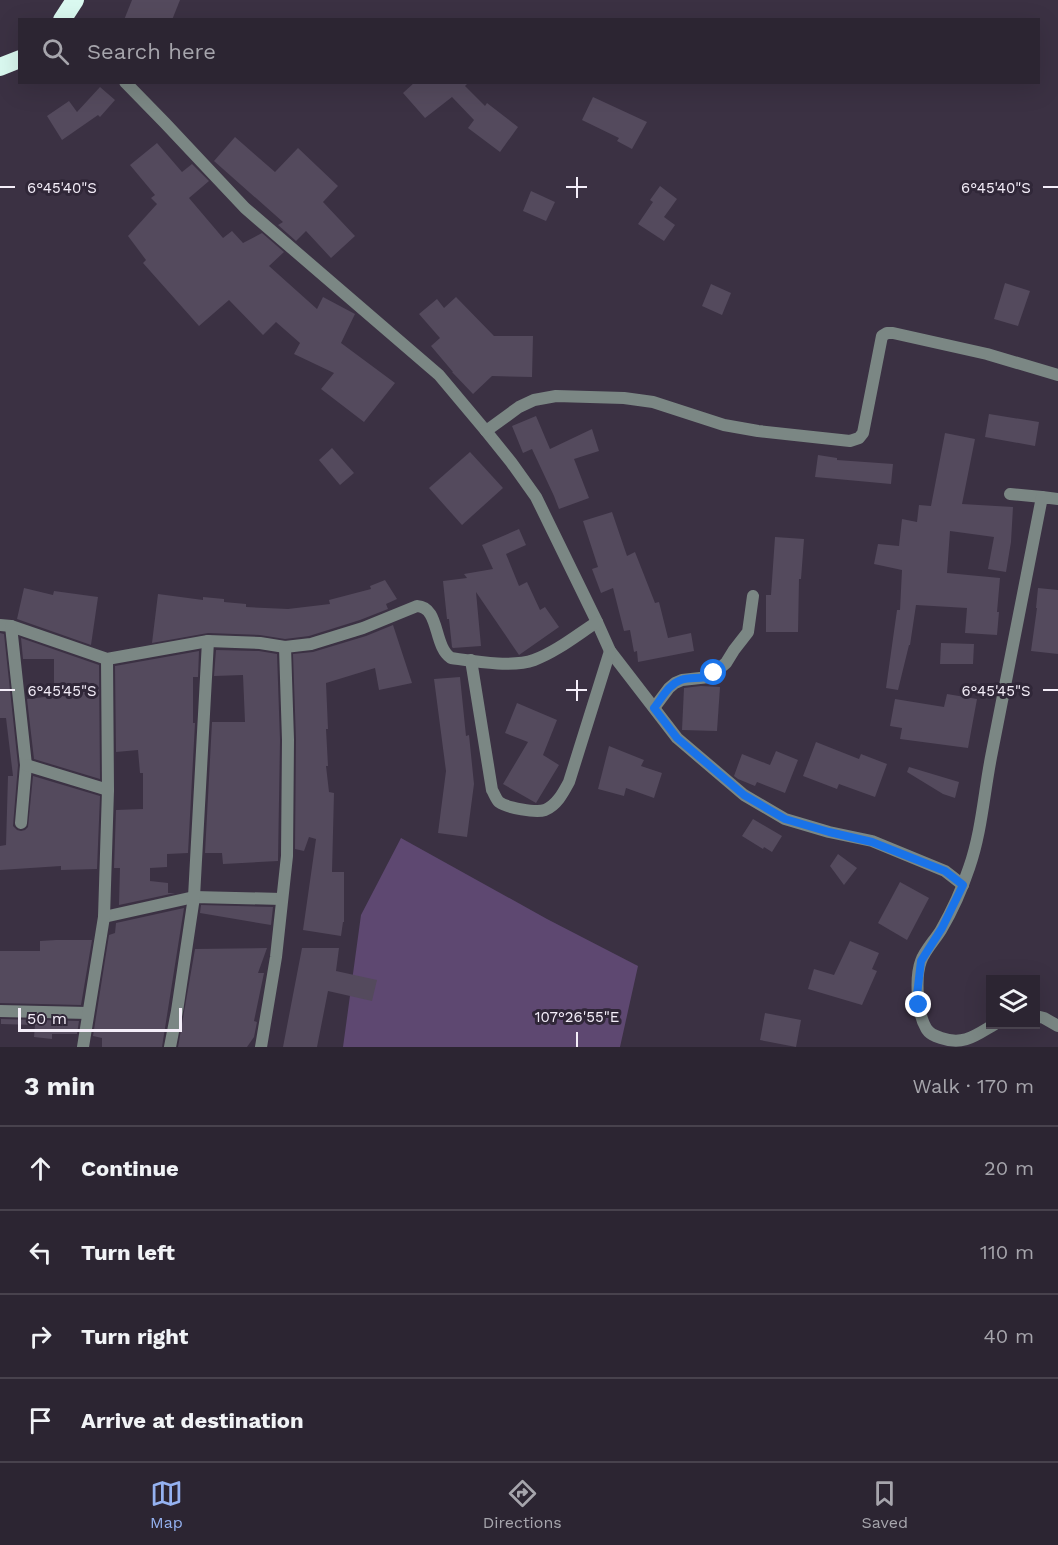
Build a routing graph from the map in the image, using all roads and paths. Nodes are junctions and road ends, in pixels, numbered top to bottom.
1 (75, 0) edge
2 (63, 18) edge
3 (18, 60) edge
4 (0, 67) edge
5 (127, 84) edge
6 (1058, 375) edge
7 (486, 431) junction
8 (1010, 494) dead end
9 (1042, 497) junction
10 (1058, 499) edge
11 (753, 596) dead end
12 (597, 622) junction
13 (6, 626) edge
14 (208, 641) junction
15 (285, 647) junction
16 (610, 651) junction
17 (107, 658) junction
18 (471, 660) junction
19 (654, 708) junction
20 (26, 765) junction
21 (108, 790) junction
22 (21, 823) dead end
23 (963, 885) junction
24 (194, 897) junction
25 (282, 899) junction
26 (104, 918) junction
27 (0, 1011) edge
28 (88, 1013) junction
29 (1040, 1017) edge
30 (1058, 1026) edge
31 (986, 1029) edge
32 (83, 1047) edge
33 (170, 1047) edge
34 (261, 1047) edge

1 - 2 highway
3 - 4 highway
5 - 7 street
6 - 7 street
7 - 12 street
8 - 9 street
9 - 10 street
9 - 23 street
11 - 19 street
12 - 16 street
12 - 18 street
13 - 17 street
13 - 20 street
14 - 15 street
14 - 17 street
14 - 24 street
15 - 18 street
15 - 25 street
16 - 18 street
16 - 19 street
17 - 21 street
19 - 23 street
20 - 21 street
20 - 22 street
21 - 26 street
23 - 31 street
24 - 25 street
24 - 26 street
24 - 33 street
25 - 34 street
26 - 28 street
27 - 28 street
28 - 32 street
29 - 30 street

